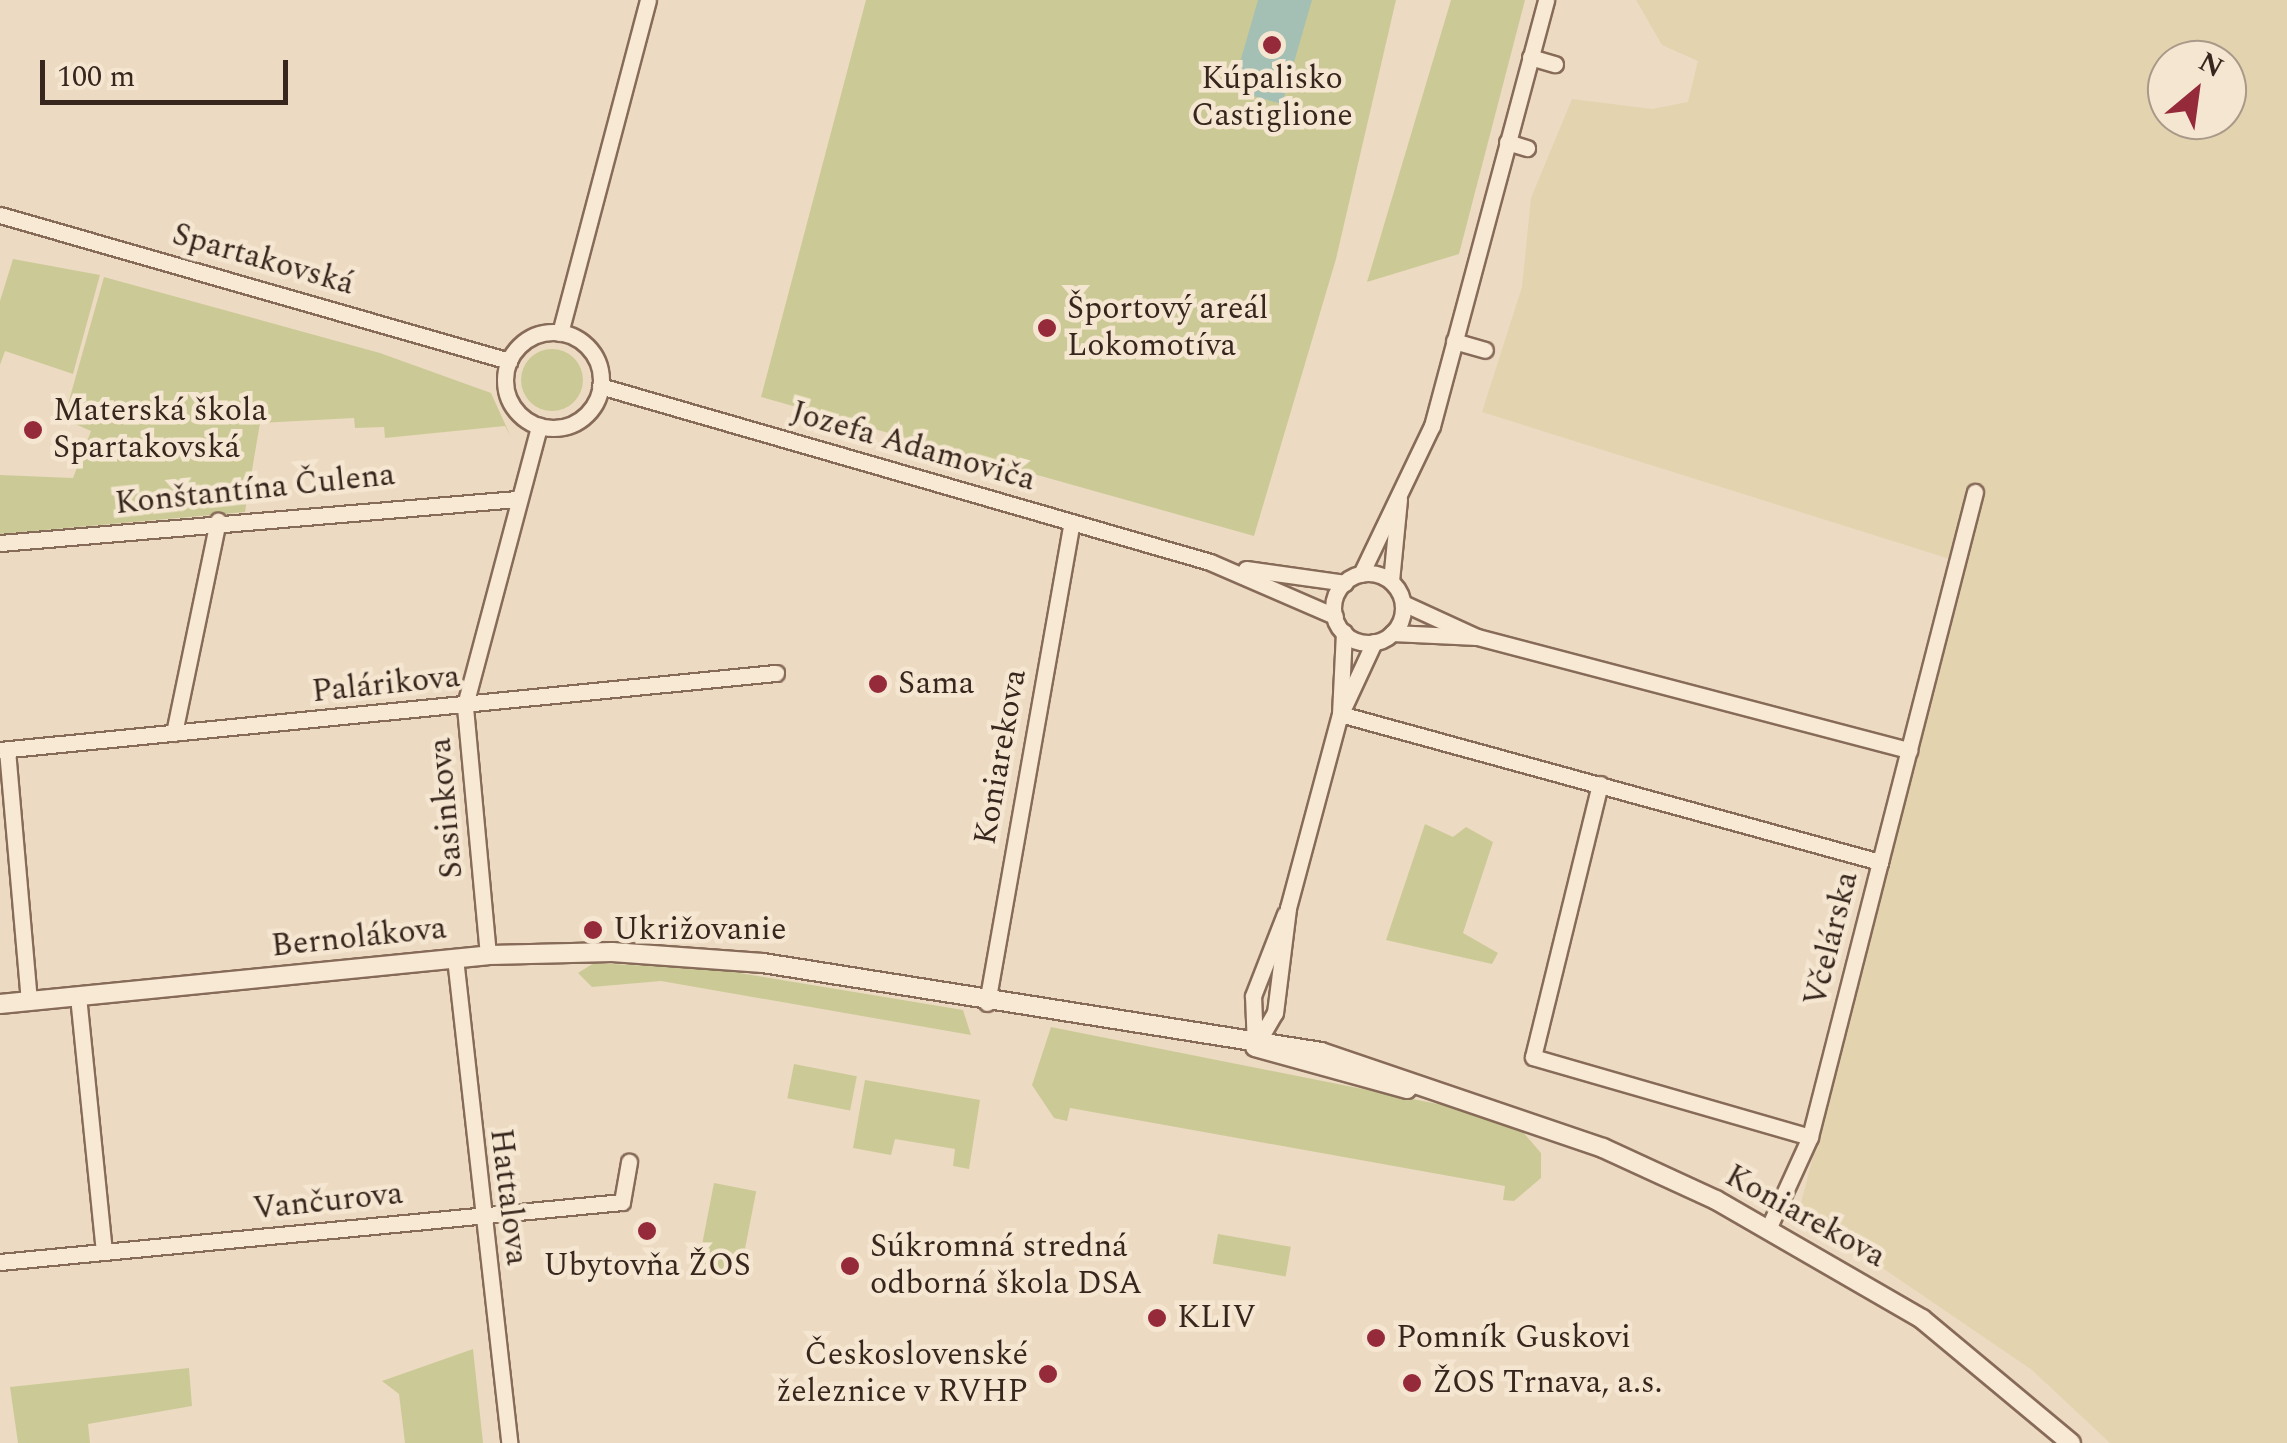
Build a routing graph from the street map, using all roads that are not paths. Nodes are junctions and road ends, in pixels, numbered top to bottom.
1 (648, 0) edge
2 (1546, 0) edge
3 (1530, 58) junction
4 (1555, 64) dead end
5 (1508, 142) junction
6 (1527, 148) dead end
7 (0, 215) edge
8 (560, 333) junction
9 (1454, 341) junction
10 (1485, 350) dead end
11 (509, 361) junction
12 (600, 386) junction
13 (539, 426) junction
14 (1976, 492) dead end
15 (516, 499) junction
16 (1399, 499) junction
17 (218, 522) junction
18 (1072, 522) junction
19 (0, 543) edge
20 (1210, 562) junction
21 (1360, 574) junction
22 (1391, 582) junction
23 (1345, 583) junction
24 (1403, 603) junction
25 (1335, 616) junction
26 (1344, 632) junction
27 (1392, 634) junction
28 (1478, 638) junction
29 (1374, 642) junction
30 (776, 673) dead end
31 (465, 705) junction
32 (1340, 714) junction
33 (174, 733) junction
34 (3, 750) edge
35 (1909, 750) junction
36 (1600, 784) junction
37 (1880, 862) junction
38 (1288, 908) junction
39 (488, 955) junction
40 (455, 958) junction
41 (726, 959) joint
42 (78, 996) junction
43 (29, 1001) junction
44 (988, 1002) junction
45 (0, 1004) edge
46 (1275, 1013) junction
47 (1249, 1018) junction
48 (1218, 1041) junction
49 (1255, 1047) junction
50 (1300, 1048) junction
51 (1474, 1103) junction
52 (1810, 1137) junction
53 (629, 1162) dead end
54 (484, 1215) junction
55 (1769, 1228) junction
56 (104, 1252) junction
57 (0, 1262) edge
58 (509, 1443) edge
59 (2071, 1443) edge

1 - 8 street
2 - 3 street
3 - 4 street
3 - 5 street
5 - 6 street
5 - 9 street
7 - 11 street, Spartakovská
8 - 11 street
8 - 12 street
9 - 10 street
9 - 16 street
11 - 13 street
12 - 13 street
12 - 18 street, Jozefa Adamoviča
13 - 15 street, Sasinkova
14 - 35 street
15 - 17 street, Konštantína Čulena
15 - 31 street, Sasinkova
16 - 21 street
16 - 22 street
17 - 19 street, Konštantína Čulena
17 - 33 street
18 - 20 street, Jozefa Adamoviča
18 - 44 street, Koniarekova
20 - 23 street, Jozefa Adamoviča
20 - 25 street, Jozefa Adamoviča
21 - 22 street
21 - 23 street
22 - 24 street
23 - 25 street
24 - 27 street
24 - 28 street
25 - 26 street
26 - 29 street
26 - 32 street
27 - 28 street
27 - 29 street
28 - 35 street
29 - 32 street
30 - 31 street, Palárikova
31 - 33 street, Palárikova
31 - 39 street, Sasinkova
32 - 36 street, Včelárska
32 - 38 street
33 - 34 street, Palárikova
34 - 43 street
35 - 37 street
36 - 37 street, Včelárska
36 - 52 street
37 - 52 street, Včelárska
38 - 46 street
38 - 47 street
39 - 40 street, Bernolákova
39 - 41 street, Bernolákova
40 - 42 street, Bernolákova
40 - 54 street, Hattalova
41 - 44 street, Koniarekova
42 - 43 street, Bernolákova
42 - 56 street
43 - 45 street, Bernolákova
44 - 48 street, Koniarekova
46 - 49 street
46 - 50 street
47 - 48 street
47 - 49 street
48 - 49 street, Koniarekova
49 - 50 street, Koniarekova
49 - 51 street, Koniarekova
50 - 51 street, Koniarekova
51 - 55 street, Koniarekova
52 - 55 street, Včelárska
53 - 54 street, Vančurova
54 - 56 street, Vančurova
54 - 58 street, Hattalova
55 - 59 street, Koniarekova
56 - 57 street, Vančurova

